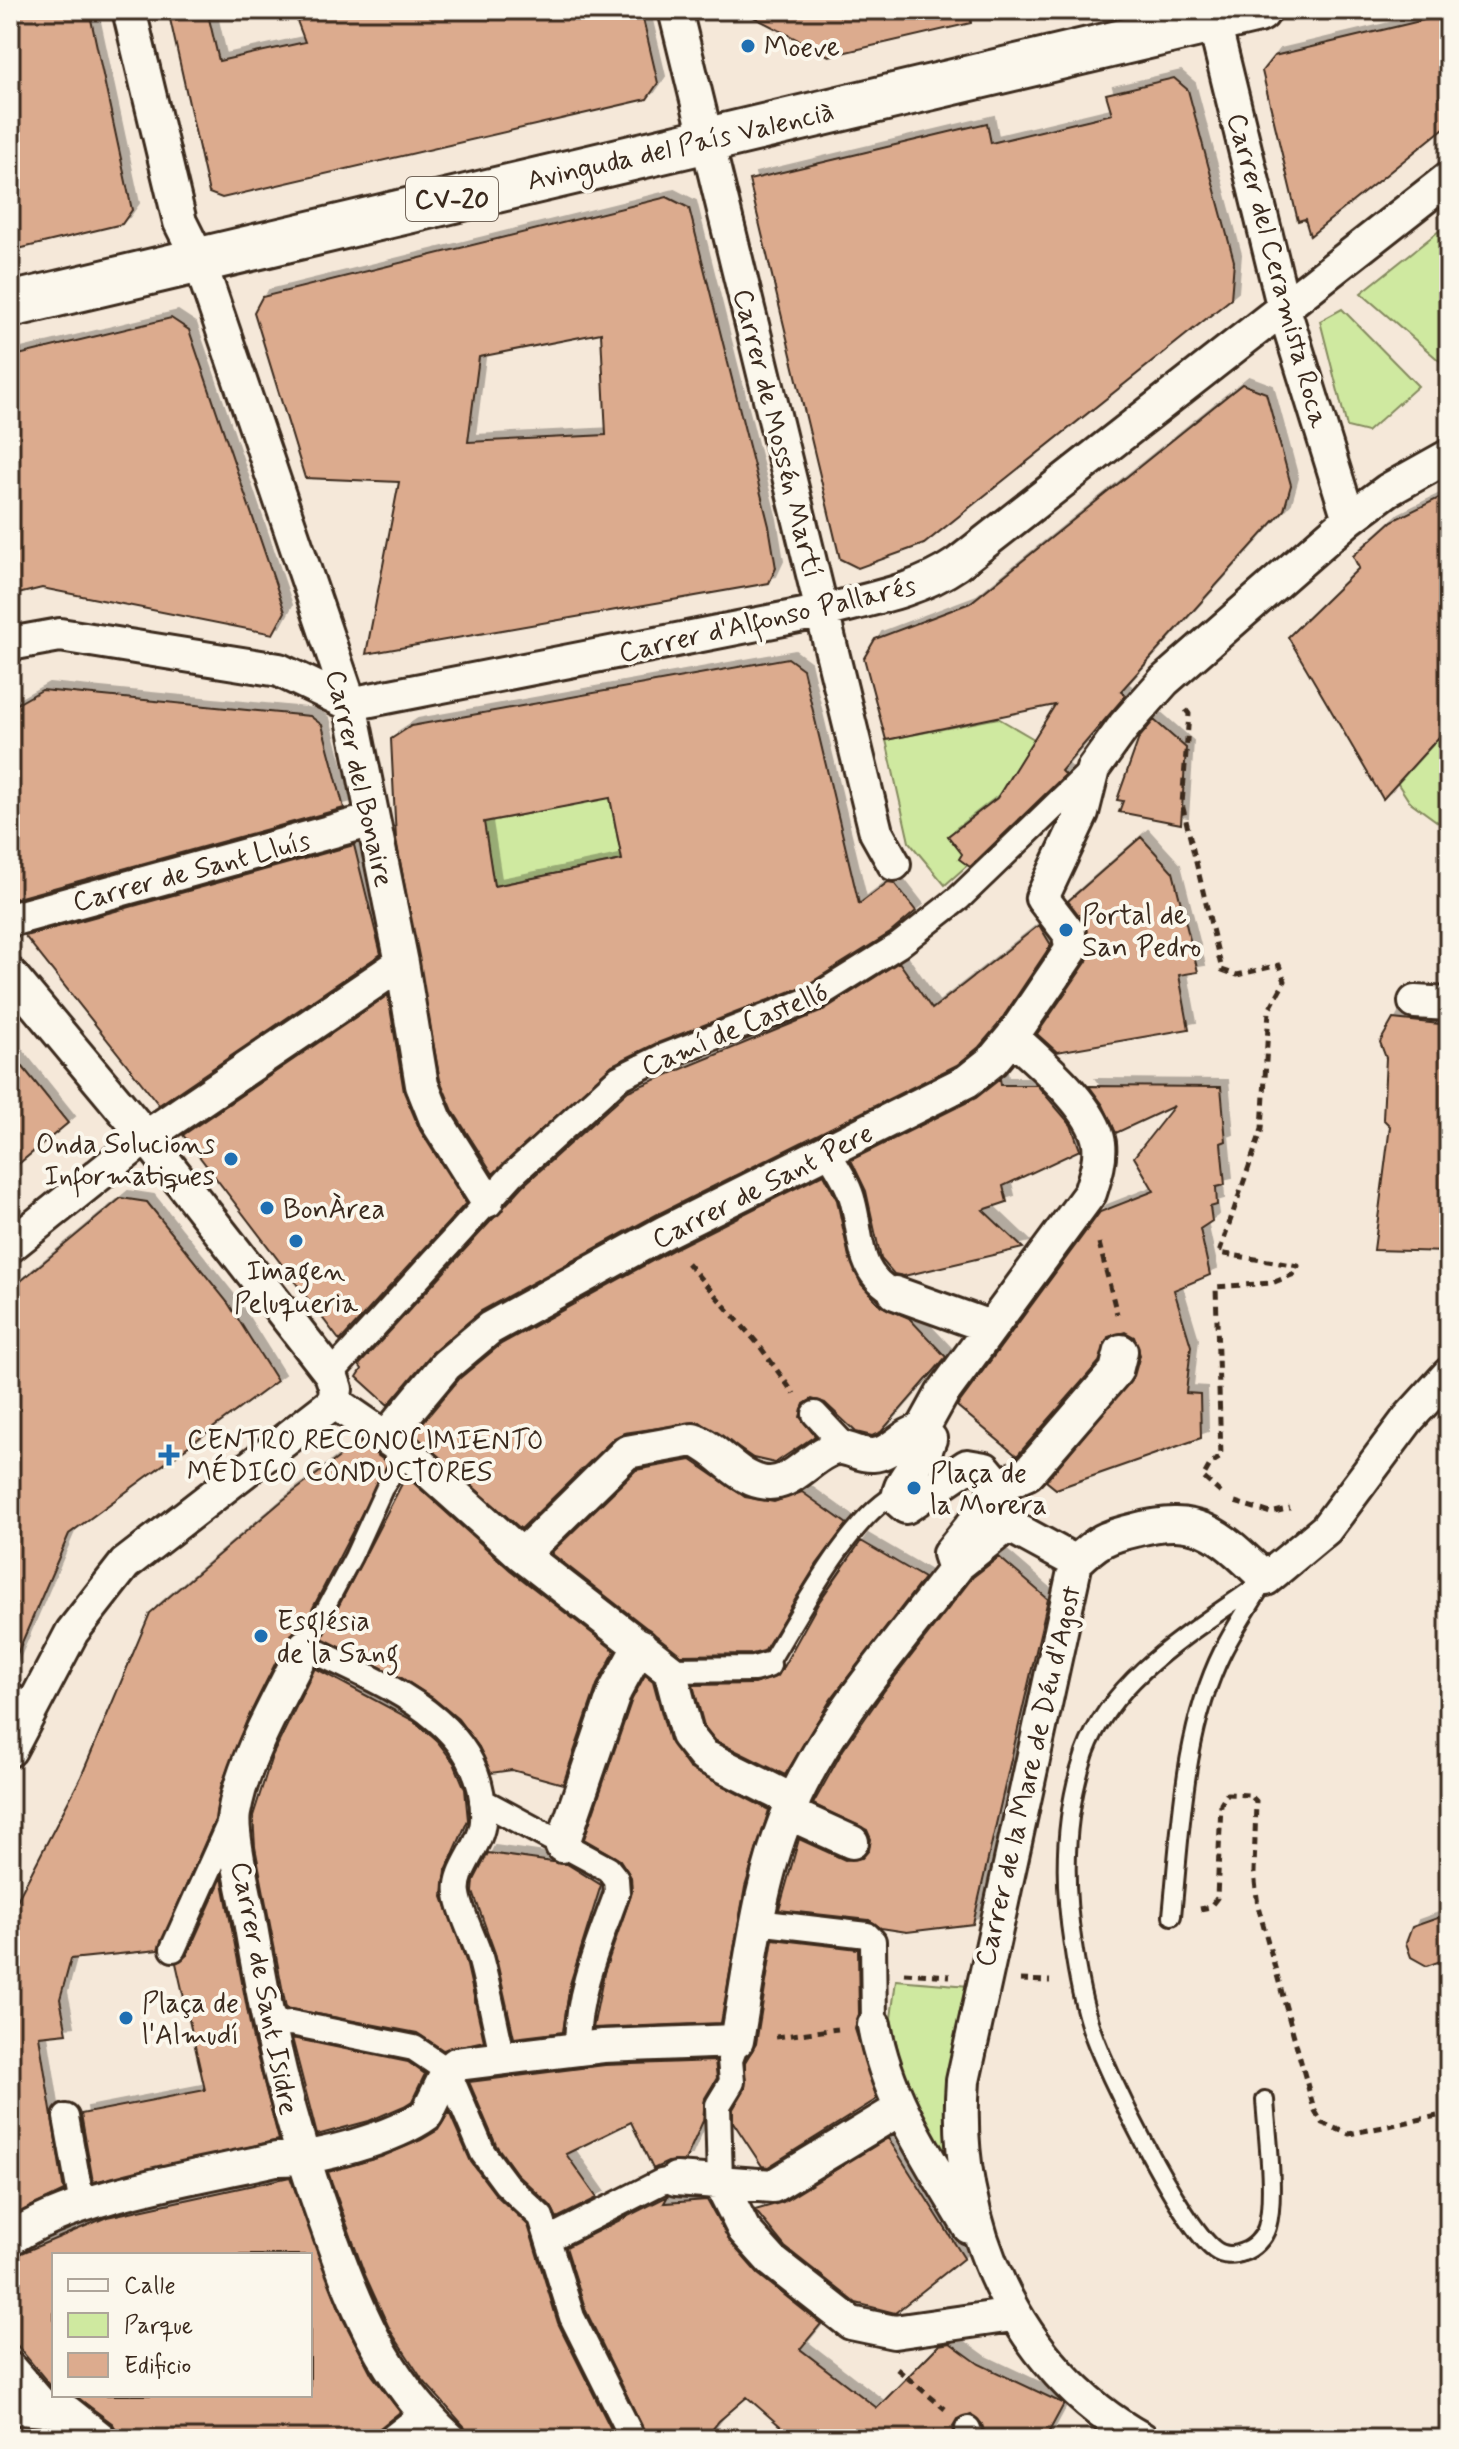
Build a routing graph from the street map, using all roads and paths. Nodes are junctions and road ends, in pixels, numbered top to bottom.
1 (129, 10) edge
2 (675, 10) edge
3 (1258, 10) edge
4 (1212, 15) edge
5 (704, 138) junction
6 (1449, 178) edge
7 (199, 260) junction
8 (10, 305) edge
9 (1284, 309) junction
10 (1449, 456) edge
11 (1349, 519) junction
12 (824, 611) junction
13 (10, 644) edge
14 (1164, 681) junction
15 (350, 704) junction
16 (1093, 769) junction
17 (373, 820) junction
18 (894, 864) dead end
19 (10, 920) edge
20 (402, 963) junction
21 (10, 974) edge
22 (1415, 1002) dead end
23 (1449, 1004) edge
24 (1012, 1037) junction
25 (146, 1137) junction
26 (828, 1152) junction
27 (1090, 1193) junction
28 (487, 1201) junction
29 (665, 1232) junction
30 (10, 1246) edge
31 (895, 1293) joint
32 (990, 1327) junction
33 (1121, 1351) joint
34 (1449, 1374) edge
35 (333, 1388) junction
36 (815, 1414) joint
37 (922, 1430) junction
38 (397, 1445) junction
39 (845, 1446) junction
40 (994, 1488) junction
41 (898, 1493) junction
42 (1227, 1499) junction
43 (1297, 1506) dead end
44 (1252, 1516) dead end
45 (522, 1555) junction
46 (1076, 1562) junction
47 (959, 1564) junction
48 (1266, 1579) junction
49 (640, 1645) junction
50 (305, 1646) junction
51 (768, 1665) joint
52 (670, 1670) junction
53 (19, 1704) edge
54 (10, 1750) edge
55 (482, 1801) junction
56 (791, 1807) junction
57 (233, 1816) junction
58 (852, 1842) dead end
59 (562, 1846) junction
60 (1172, 1916) joint
61 (757, 1922) junction
62 (179, 1938) dead end
63 (873, 1971) junction
64 (985, 1978) junction
65 (1079, 1983) junction
66 (267, 2025) junction
67 (874, 2025) junction
68 (737, 2041) junction
69 (577, 2048) junction
70 (503, 2058) junction
71 (448, 2071) junction
72 (1265, 2100) dead end
73 (900, 2109) junction
74 (1442, 2115) dead end
75 (66, 2117) dead end
76 (301, 2160) junction
77 (676, 2179) joint
78 (720, 2182) junction
79 (82, 2205) junction
80 (10, 2239) edge
81 (549, 2239) junction
82 (987, 2257) junction
83 (1013, 2315) junction
84 (851, 2323) junction
85 (10, 2369) edge
86 (10, 2407) edge
87 (45, 2409) junction
88 (423, 2413) junction
89 (91, 2429) edge
90 (969, 2434) edge
91 (390, 2439) edge
92 (450, 2439) edge
93 (633, 2439) edge
94 (1142, 2439) edge

1 - 7 street, Carrer del Bonaire
2 - 5 street, Carrer de Mossén Martí
3 - 4 main road, Avinguda del País Valencià / CV-20
4 - 5 main road, Avinguda del País Valencià / CV-20
4 - 9 street, Carrer del Ceramista Roca
5 - 7 main road, Avinguda del País Valencià / CV-20
5 - 12 street, Carrer de Mossén Martí
6 - 9 street, Carrer d'Alfonso Pallarés
7 - 8 main road, Avinguda del País Valencià / CV-20
7 - 15 street, Carrer del Bonaire
9 - 11 street, Carrer del Ceramista Roca
9 - 12 street, Carrer d'Alfonso Pallarés
10 - 11 street
11 - 14 street
12 - 15 street, Carrer d'Alfonso Pallarés
12 - 18 street, Carrer de Mossén Martí
13 - 15 street
14 - 16 street
14 - 42 path
15 - 17 street, Carrer del Bonaire
16 - 24 street, Carrer de Sant Pere
16 - 28 street, Camí de Castelló
17 - 19 street, Carrer de Sant Lluís
17 - 20 street, Carrer del Bonaire
20 - 25 street
20 - 28 street, Carrer del Bonaire
21 - 25 street
22 - 23 street
24 - 26 street, Carrer de Sant Pere
24 - 27 street
25 - 30 street
25 - 35 street
26 - 29 street, Carrer de Sant Pere
26 - 31 street
27 - 32 street
27 - 33 path
28 - 35 street, Camí de Castelló
29 - 36 path
29 - 38 street, Carrer de Sant Pere
31 - 32 street
32 - 37 street
33 - 40 street
34 - 48 street
35 - 38 street
35 - 53 street
36 - 39 street
37 - 39 street
37 - 41 street
38 - 45 street
38 - 50 lane
39 - 45 street
40 - 41 street
40 - 47 street
41 - 51 lane
42 - 43 path
42 - 44 path
45 - 49 street
46 - 47 street, Carrer de la Mare de Déu d'Agost
46 - 48 street, Carrer de la Mare de Déu d'Agost
46 - 64 street, Carrer de la Mare de Déu d'Agost
47 - 56 street
48 - 60 lane
48 - 65 lane
49 - 52 street
49 - 59 street
50 - 55 street
50 - 57 street
51 - 52 street
52 - 56 street
53 - 54 street
55 - 59 street
55 - 70 street
56 - 58 street
56 - 61 street
57 - 62 street
57 - 66 street, Carrer de Sant Isidre
59 - 69 street
60 - 74 path
61 - 63 street
61 - 68 street
63 - 64 path, Carrer de la Mare de Déu d'Agost
63 - 67 street
64 - 65 path
64 - 82 street
65 - 72 lane
66 - 71 street
66 - 76 street, Carrer de Sant Isidre
67 - 68 path
67 - 73 street
68 - 69 street
68 - 78 street
69 - 70 street
70 - 71 street
71 - 76 street
71 - 81 street
73 - 78 street
73 - 82 street
75 - 79 street
76 - 79 street
76 - 88 street, Carrer de Sant Isidre
77 - 78 street
77 - 81 street
78 - 84 street
79 - 80 street
81 - 93 street
82 - 83 street
83 - 84 street
83 - 94 street
84 - 90 path
85 - 87 street
86 - 87 street
87 - 89 street
88 - 91 street
88 - 92 street, Carrer de Sant Isidre

